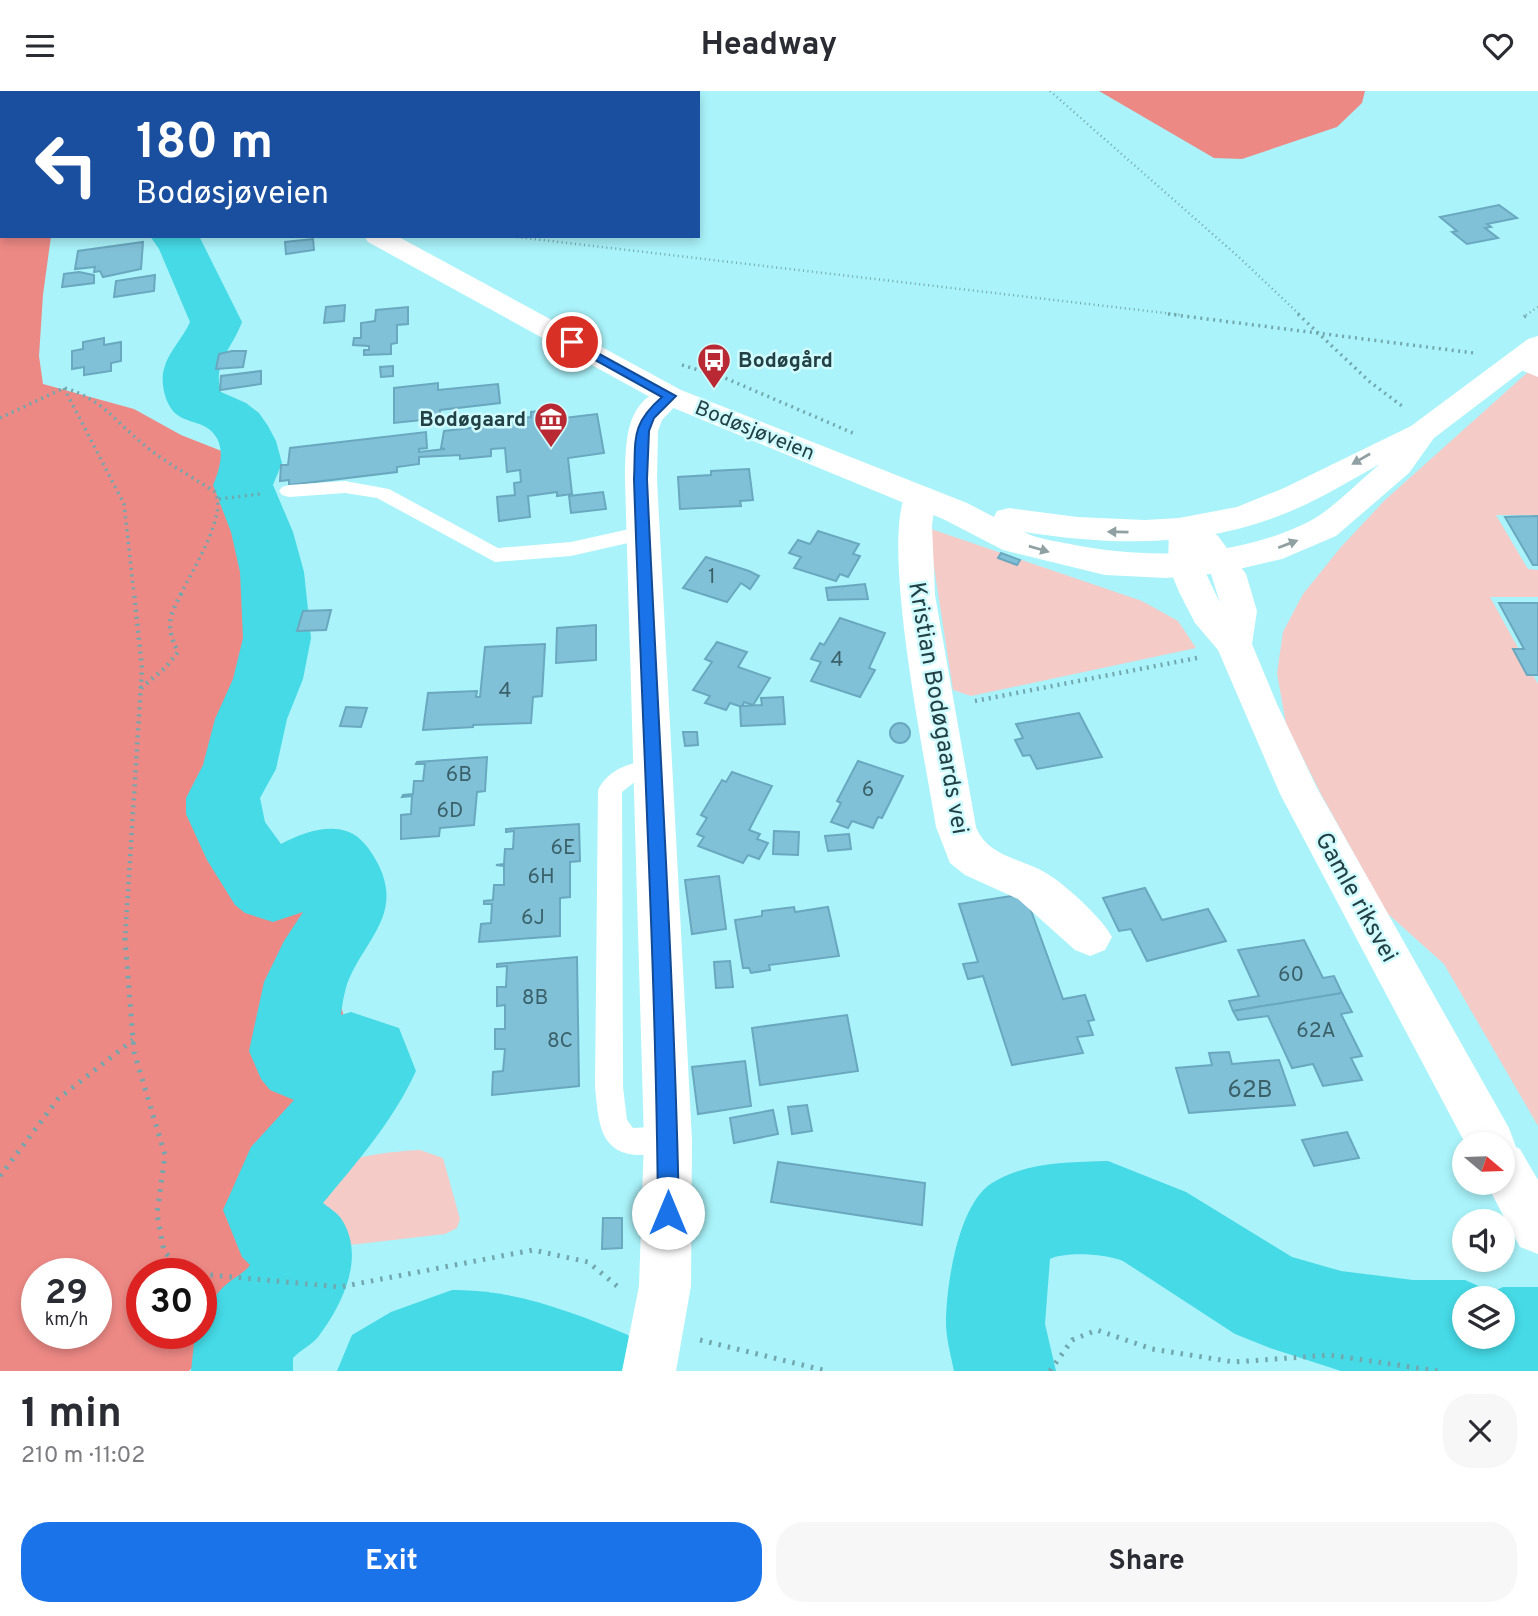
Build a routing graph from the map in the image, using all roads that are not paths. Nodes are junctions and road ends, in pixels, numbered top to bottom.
1 (381, 238) edge
2 (1532, 357) edge
3 (671, 380) junction
4 (1413, 419) junction
5 (289, 491) dead end
6 (938, 504) junction
7 (1186, 529) junction
8 (643, 533) junction
9 (1222, 561) junction
10 (1185, 565) junction
11 (1237, 651) junction
12 (652, 770) junction
13 (1090, 937) dead end
14 (1485, 1132) edge
15 (668, 1140) junction
16 (1516, 1189) edge
17 (1538, 1229) edge
18 (649, 1371) edge

1 - 3 street, Bodøsjøveien
2 - 4 street
3 - 6 street, Bodøsjøveien
3 - 8 street
4 -> 7 street
9 -> 4 street
5 - 8 lane
7 -> 6 street, Bodøsjøveien
6 -> 10 street, Bodøsjøveien
6 - 13 street, Kristian Bodøgaards vei
7 - 9 street
7 - 10 street, Gamle riksvei
8 - 12 street
9 - 10 street, Bodøsjøveien
9 - 11 street
10 - 11 street, Gamle riksvei
11 - 14 street, Gamle riksvei
12 - 15 street
12 - 15 lane
15 - 18 street
16 - 17 street

